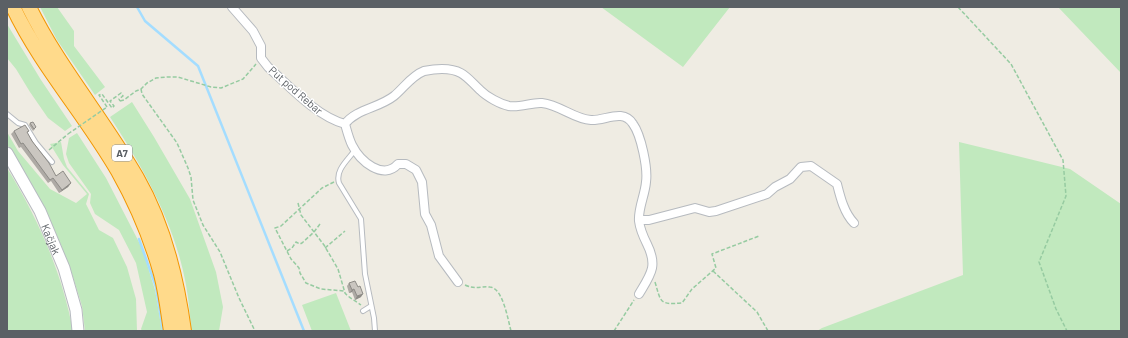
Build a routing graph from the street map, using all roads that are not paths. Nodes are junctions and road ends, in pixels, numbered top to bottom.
1 (13, 7) edge
2 (29, 7) edge
3 (38, 7) edge
4 (232, 7) edge
5 (7, 10) edge
6 (7, 114) edge
7 (344, 124) junction
8 (355, 150) junction
9 (7, 153) edge
10 (52, 162) dead end
11 (639, 220) junction
12 (854, 223) dead end
13 (154, 250) junction
14 (458, 282) road end
15 (639, 294) road end
16 (371, 306) junction
17 (364, 310) road end
18 (182, 314) junction
19 (78, 331) edge
20 (171, 331) edge
21 (184, 331) edge
22 (375, 331) edge

1 - 13 highway, A7
2 - 18 highway, A7
3 - 18 highway
4 - 7 street, Put pod Rebar
5 - 13 highway
6 - 10 lane
7 - 8 street
7 - 11 street
8 - 14 street
8 - 16 lane
9 - 19 main road, Kačjak
11 - 12 street
11 - 15 street
13 - 20 highway, A7
16 - 17 lane
16 - 22 lane
18 - 21 highway, A7

